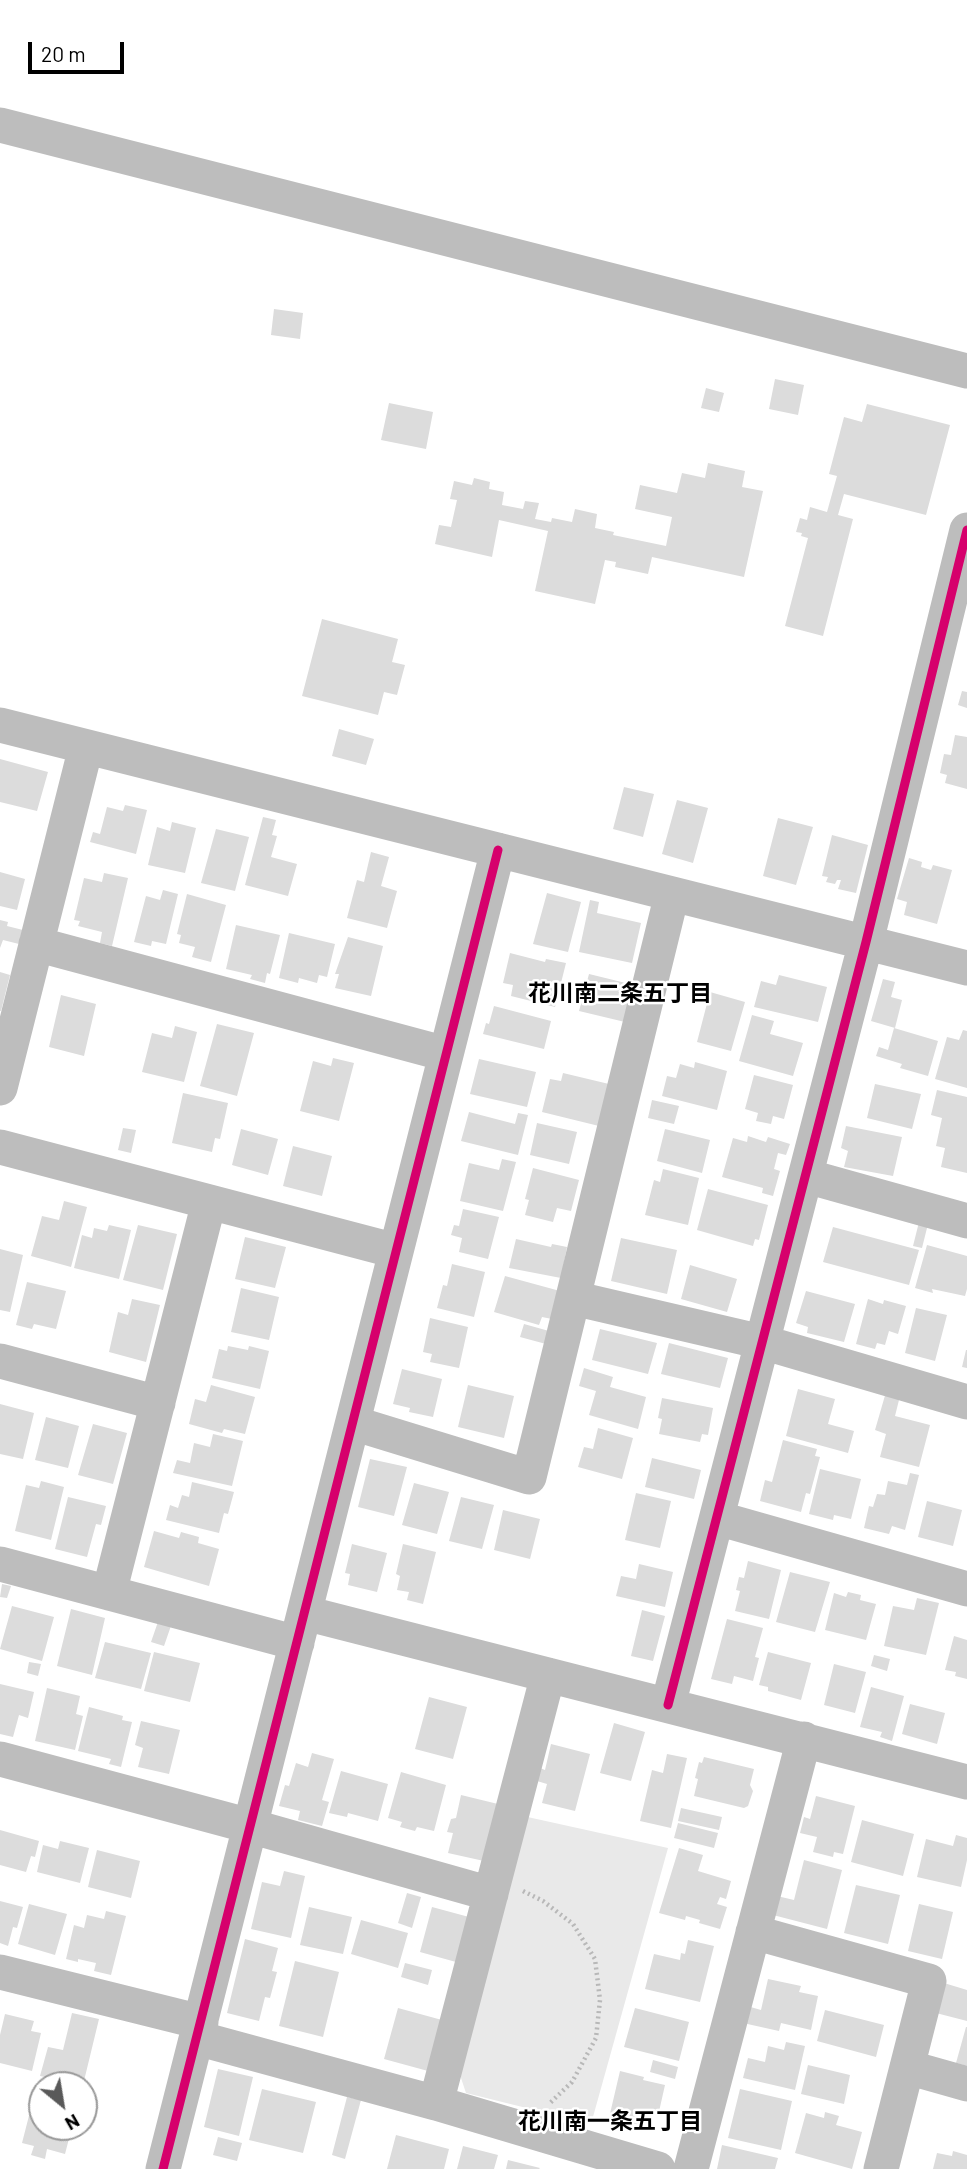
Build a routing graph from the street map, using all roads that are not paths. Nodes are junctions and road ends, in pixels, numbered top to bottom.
1 (0, 125) edge
2 (967, 371) edge
3 (967, 530) edge
4 (0, 726) edge
5 (86, 747) junction
6 (498, 850) junction
7 (673, 894) junction
8 (866, 942) junction
9 (36, 944) junction
10 (967, 968) edge
11 (446, 1054) junction
12 (0, 1088) edge
13 (0, 1147) edge
14 (806, 1176) junction
15 (209, 1202) junction
16 (967, 1221) edge
17 (396, 1251) junction
18 (573, 1298) junction
19 (762, 1342) junction
20 (0, 1361) edge
21 (967, 1402) edge
22 (158, 1403) junction
23 (353, 1423) junction
24 (717, 1518) junction
25 (0, 1564) edge
26 (967, 1589) edge
27 (109, 1593) junction
28 (301, 1628) junction
29 (548, 1675) junction
30 (668, 1705) junction
31 (804, 1739) junction
32 (0, 1759) edge
33 (967, 1782) edge
34 (250, 1826) junction
35 (505, 1892) junction
36 (753, 1932) junction
37 (0, 1972) edge
38 (199, 2030) junction
39 (907, 2067) junction
40 (967, 2084) edge
41 (436, 2103) junction
42 (163, 2169) edge
43 (658, 2169) edge
44 (691, 2169) edge
45 (881, 2169) edge

1 - 2 street
3 - 8 street
4 - 5 street
5 - 6 street
5 - 9 street
6 - 7 street
6 - 11 street
7 - 8 street
7 - 18 street
8 - 10 street
8 - 14 street
9 - 11 street
9 - 12 street
11 - 17 street
13 - 15 street
14 - 16 street
14 - 19 street
15 - 17 street
15 - 22 street
17 - 23 street
18 - 19 street
18 - 23 street
19 - 21 street
19 - 24 street
20 - 22 street
22 - 27 street
23 - 28 street
24 - 26 street
24 - 30 street
25 - 27 street
27 - 28 street
28 - 29 street
28 - 34 street
29 - 30 street
29 - 35 street
30 - 31 street
31 - 33 street
31 - 36 street
32 - 34 street
34 - 35 street
34 - 38 street
35 - 41 street
36 - 39 street
36 - 44 street
37 - 38 street
38 - 41 street
38 - 42 street
39 - 40 street
39 - 45 street
41 - 43 street

